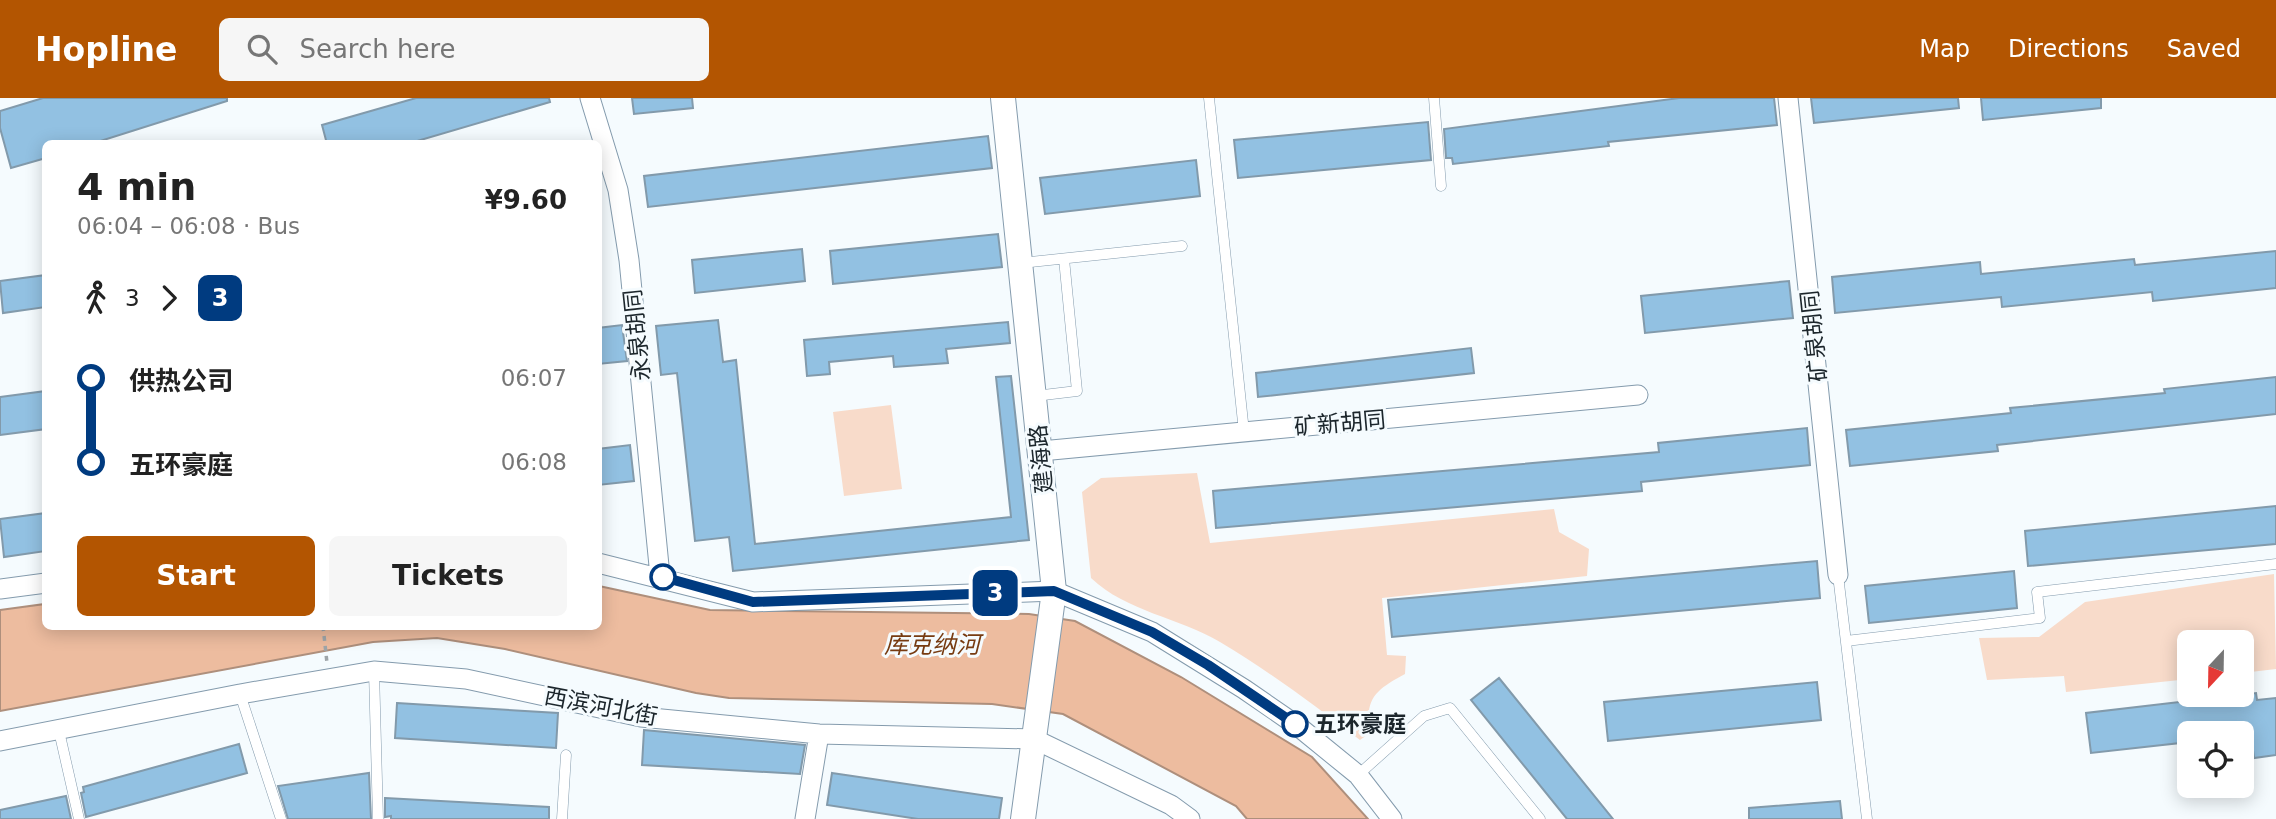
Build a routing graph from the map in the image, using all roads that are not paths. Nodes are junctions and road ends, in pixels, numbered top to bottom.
1 (590, 98) edge
2 (1003, 98) edge
3 (1209, 98) edge
4 (1433, 98) edge
5 (1788, 98) edge
6 (1441, 186) dead end
7 (1182, 246) dead end
8 (1064, 259) junction
9 (1021, 263) junction
10 (1638, 394) dead end
11 (1035, 396) junction
12 (1244, 432) junction
13 (1041, 451) junction
14 (2276, 564) edge
15 (602, 565) edge
16 (1838, 575) joint
17 (660, 576) junction
18 (42, 584) edge
19 (0, 589) edge
20 (1054, 591) junction
21 (1846, 641) junction
22 (374, 671) junction
23 (240, 694) junction
24 (59, 731) junction
25 (1035, 731) junction
26 (819, 734) junction
27 (0, 741) edge
28 (566, 755) dead end
29 (1357, 775) junction
30 (79, 819) edge
31 (281, 819) edge
32 (378, 819) edge
33 (562, 819) edge
34 (805, 819) edge
35 (1023, 819) edge
36 (1190, 819) edge
37 (1392, 819) edge
38 (1540, 819) edge
39 (1867, 819) edge

1 - 17 street, 永泉胡同
2 - 9 street, 建海路
3 - 12 lane
4 - 6 lane
5 - 16 street, 矿泉胡同
7 - 8 lane
8 - 9 lane
8 - 11 lane
9 - 11 street, 建海路
10 - 12 street, 矿新胡同
11 - 13 street, 建海路
12 - 13 street, 矿新胡同
13 - 20 street, 建海路
14 - 21 lane
15 - 17 street
16 - 21 lane
17 - 20 street
18 - 19 street
20 - 25 street, 建海路
20 - 29 street
21 - 39 lane
22 - 23 street, 西滨河北街
22 - 26 street, 西滨河北街
22 - 32 lane
23 - 24 street, 西滨河北街
23 - 31 lane
24 - 27 street, 西滨河北街
24 - 30 lane
25 - 26 street, 西滨河北街
25 - 35 street, 建海路
25 - 36 street, 西滨河北街
26 - 34 street
28 - 33 lane
29 - 37 street
29 - 38 lane

